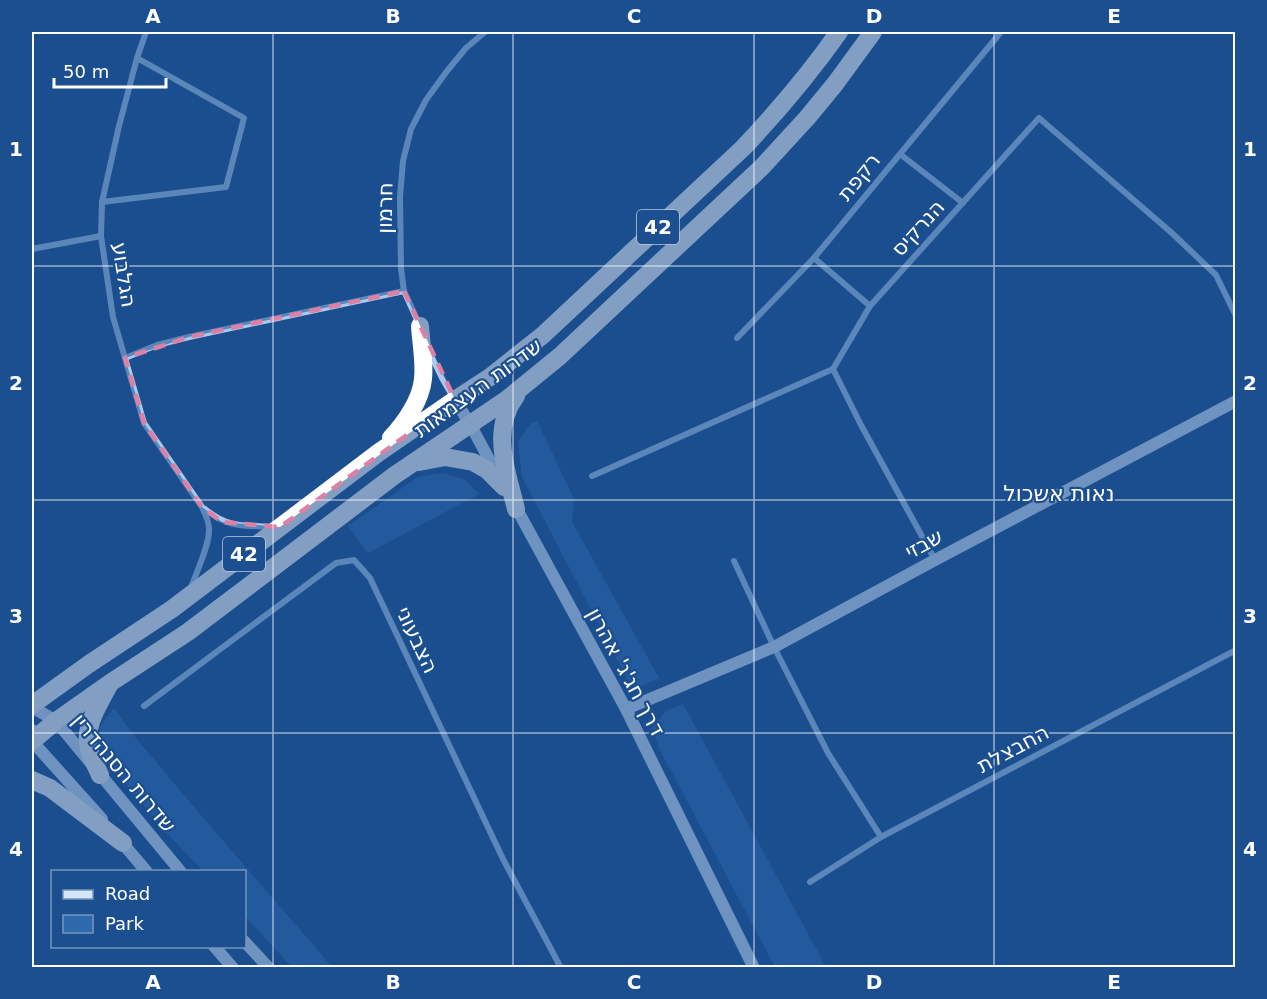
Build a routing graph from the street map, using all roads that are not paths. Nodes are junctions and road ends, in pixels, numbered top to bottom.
1 (146, 32) edge
2 (485, 32) edge
3 (839, 32) edge
4 (873, 32) edge
5 (1001, 32) edge
6 (137, 58) junction
7 (900, 154) junction
8 (102, 202) junction
9 (963, 203) junction
10 (101, 236) junction
11 (32, 249) edge
12 (814, 258) junction
13 (404, 291) junction
14 (870, 306) junction
15 (1236, 316) edge
16 (420, 326) junction
17 (737, 338) dead end
18 (125, 358) junction
19 (833, 369) junction
20 (521, 388) junction
21 (455, 400) junction
22 (1236, 400) edge
23 (470, 424) junction
24 (369, 460) junction
25 (411, 463) junction
26 (592, 476) dead end
27 (504, 487) junction
28 (202, 507) junction
29 (516, 509) junction
30 (280, 527) junction
31 (935, 560) junction
32 (734, 561) dead end
33 (187, 597) junction
34 (774, 647) junction
35 (1236, 650) edge
36 (110, 682) junction
37 (32, 706) edge
38 (144, 706) dead end
39 (626, 709) junction
40 (56, 721) junction
41 (32, 730) edge
42 (32, 741) edge
43 (100, 775) junction
44 (32, 780) edge
45 (881, 837) junction
46 (123, 843) junction
47 (145, 870) edge
48 (179, 870) edge
49 (810, 882) dead end
50 (246, 943) edge
51 (216, 948) edge
52 (233, 968) edge
53 (269, 968) edge
54 (561, 968) edge
55 (754, 968) edge

1 - 6 street, הגלבוע
2 - 13 street, חרמון
3 - 21 highway, שדרות העצמאות / 42
4 - 20 highway, שדרות העצמאות / 42
5 - 7 street, רקפת
6 - 8 street, הגלבוע
6 - 8 street
7 - 9 street
7 - 12 street, רקפת
8 - 10 street, הגלבוע
9 - 14 street, הנרקיס
9 - 15 street, הנרקיס
10 - 11 street
10 - 18 street, הגלבוע
12 - 14 street
12 - 17 street, רקפת
13 - 16 street, חרמון
13 - 18 street
14 - 19 street, הנרקיס
16 - 21 street, חרמון
16 - 24 highway
18 - 28 street, הגלבוע
19 - 26 street
19 - 31 street
20 - 23 highway, שדרות העצמאות / 42
20 - 29 highway
21 - 23 street, דרך חג'ג' אהרון
21 - 24 highway, שדרות העצמאות / 42
22 - 31 street, שבזי
23 - 25 highway, שדרות העצמאות / 42
23 - 27 street, דרך חג'ג' אהרון
24 - 30 highway, שדרות העצמאות / 42
25 - 27 highway
25 - 36 highway, שדרות העצמאות / 42
27 - 29 street, דרך חג'ג' אהרון
28 - 30 street, הגלבוע
28 - 33 street, הגלבוע
29 - 39 street, דרך חג'ג' אהרון
30 - 33 highway, שדרות העצמאות / 42
31 - 34 street, שבזי
32 - 34 street
33 - 37 highway, שדרות העצמאות / 42
34 - 39 street, שבזי
34 - 45 street
35 - 45 street, החבצלת
36 - 40 highway, שדרות העצמאות / 42
36 - 43 highway
37 - 40 street, שדרות הסנהדרין
38 - 54 street, הצבעוני
39 - 55 street, דרך חג'ג' אהרון
40 - 42 highway, 42
40 - 43 street, שדרות הסנהדרין
41 - 42 street
42 - 46 street
43 - 48 street, שדרות הסנהדרין
44 - 46 highway
45 - 49 street, החבצלת
46 - 47 street
50 - 53 street
51 - 52 street

